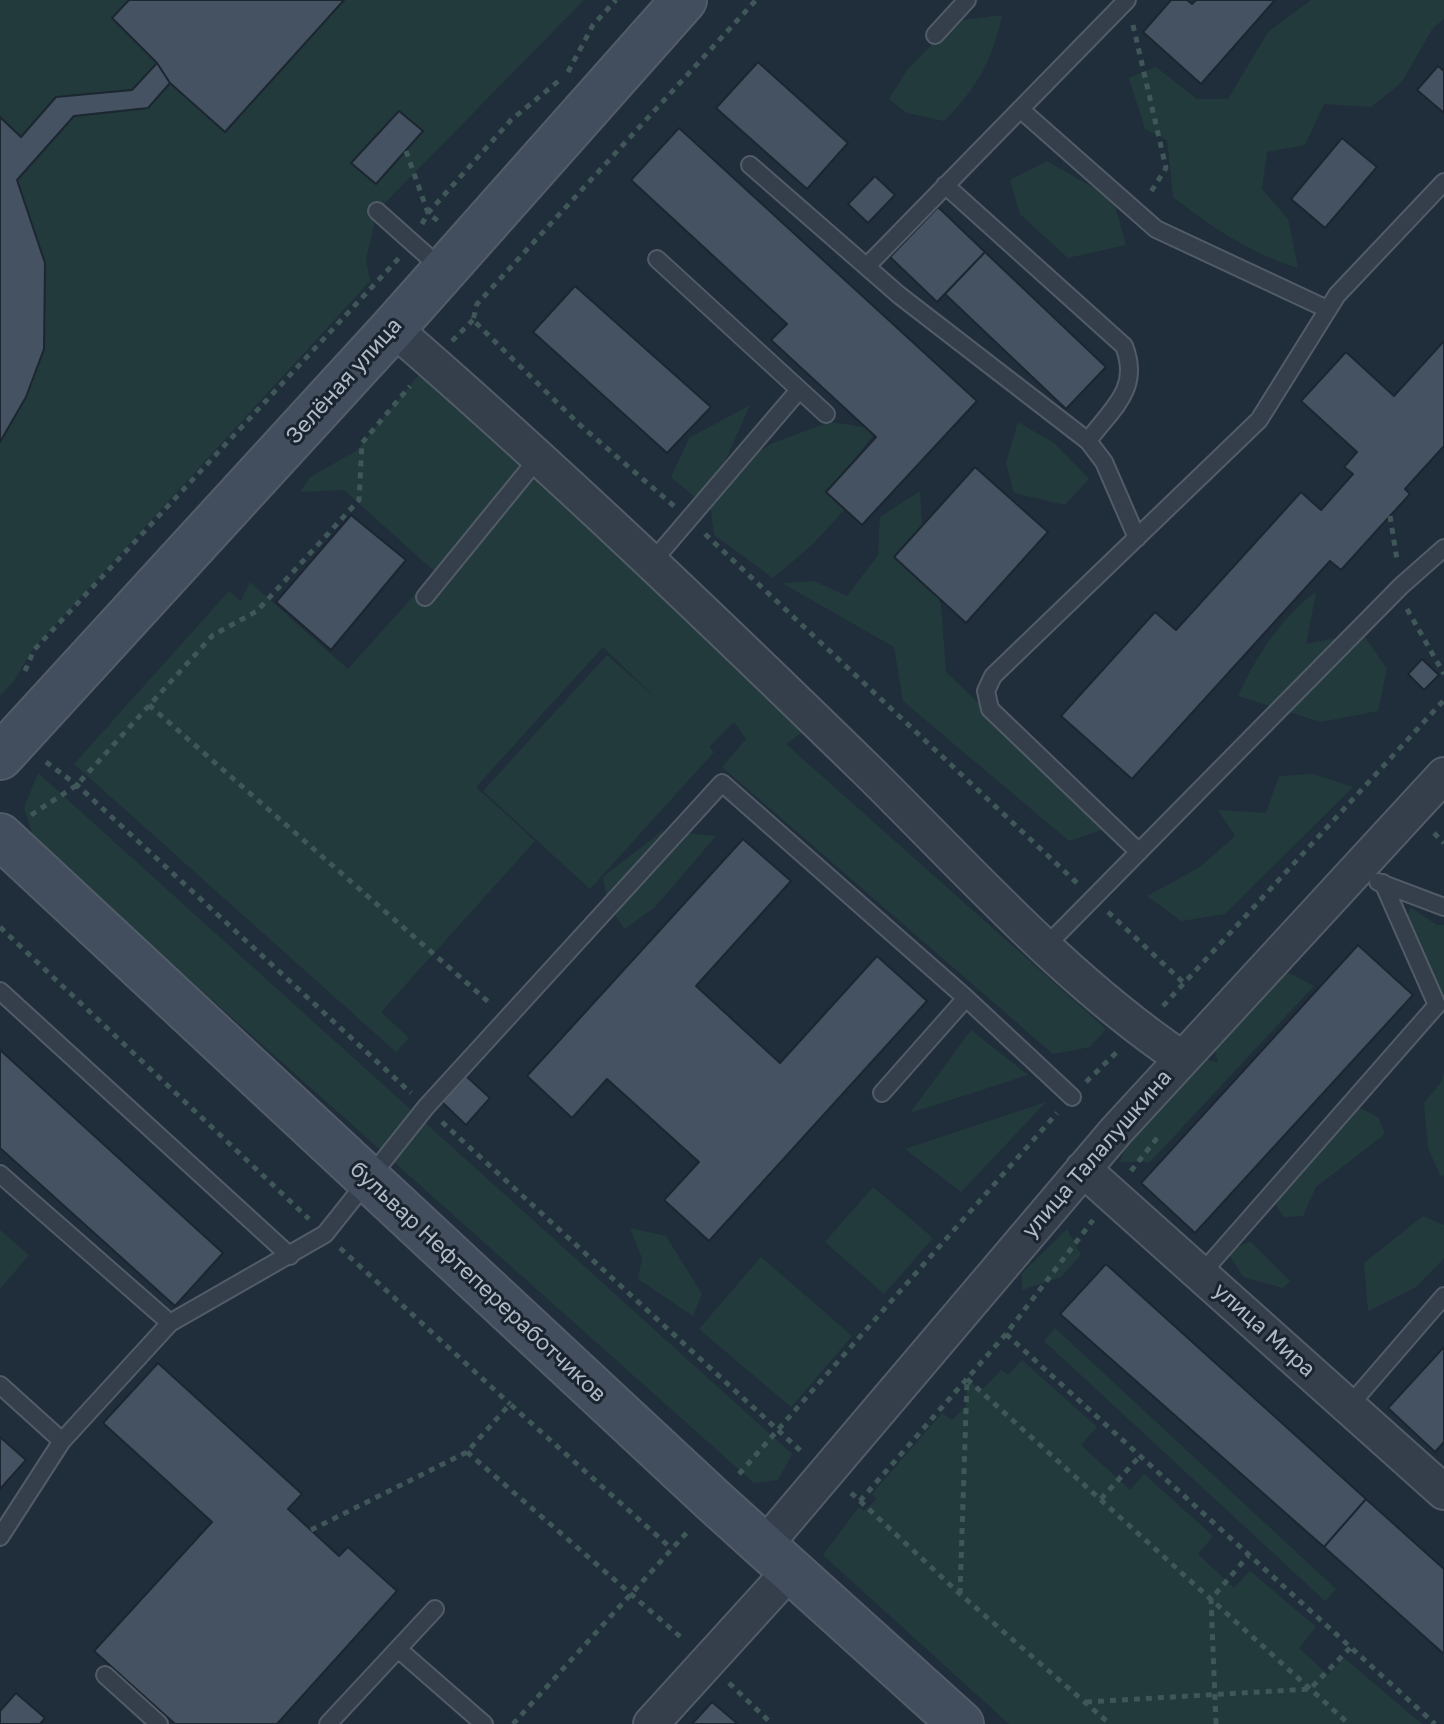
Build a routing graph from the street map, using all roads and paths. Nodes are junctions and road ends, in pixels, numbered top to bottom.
1 (616, 0) edge
2 (684, 0) edge
3 (756, 0) edge
4 (967, 0) edge
5 (1127, 0) edge
6 (935, 35) dead end
7 (1020, 109) junction
8 (750, 165) dead end
9 (1444, 182) edge
10 (945, 185) junction
11 (377, 211) dead end
12 (1136, 211) junction
13 (428, 256) junction
14 (657, 259) dead end
15 (867, 266) junction
16 (1327, 309) junction
17 (473, 320) junction
18 (393, 328) junction
19 (431, 361) junction
20 (799, 390) junction
21 (826, 414) dead end
22 (1088, 441) junction
23 (539, 457) junction
24 (689, 519) junction
25 (1137, 538) junction
26 (1444, 548) edge
27 (653, 561) junction
28 (425, 597) dead end
29 (22, 679) dead end
30 (1444, 700) edge
31 (149, 705) junction
32 (8, 748) edge
33 (1444, 775) edge
34 (77, 785) junction
35 (1437, 822) dead end
36 (13, 827) edge
37 (1430, 830) junction
38 (1421, 841) dead end
39 (1444, 843) edge
40 (1139, 852) junction
41 (1349, 877) junction
42 (1383, 883) junction
43 (1095, 900) junction
44 (1444, 907) edge
45 (0, 927) edge
46 (1046, 946) junction
47 (1185, 984) junction
48 (0, 991) edge
49 (966, 998) junction
50 (1440, 1008) edge
51 (507, 1018) junction
52 (1139, 1030) junction
53 (1181, 1058) junction
54 (882, 1093) dead end
55 (1072, 1097) junction
56 (426, 1107) junction
57 (1164, 1131) dead end
58 (1083, 1169) junction
59 (0, 1174) edge
60 (368, 1181) junction
61 (1113, 1194) junction
62 (325, 1234) junction
63 (290, 1256) junction
64 (1201, 1274) junction
65 (1444, 1296) edge
66 (170, 1323) junction
67 (1006, 1334) junction
68 (967, 1379) junction
69 (0, 1385) edge
70 (510, 1404) junction
71 (1349, 1406) junction
72 (776, 1431) junction
73 (62, 1441) junction
74 (467, 1452) junction
75 (1139, 1457) junction
76 (826, 1472) junction
77 (1444, 1492) edge
78 (1101, 1499) junction
79 (860, 1501) junction
80 (715, 1502) junction
81 (311, 1530) dead end
82 (0, 1537) edge
83 (672, 1549) junction
84 (1248, 1556) junction
85 (777, 1558) junction
86 (632, 1592) junction
87 (960, 1594) junction
88 (1211, 1599) junction
89 (435, 1609) dead end
90 (1350, 1648) junction
91 (398, 1649) junction
92 (707, 1662) junction
93 (105, 1675) dead end
94 (1310, 1689) junction
95 (1212, 1693) junction
96 (1086, 1702) junction
97 (159, 1724) edge
98 (328, 1724) edge
99 (484, 1724) edge
100 (513, 1724) edge
101 (651, 1724) edge
102 (772, 1724) edge
103 (961, 1724) edge
104 (1110, 1724) edge
105 (1216, 1724) edge
106 (1349, 1724) edge
107 (1435, 1724) edge

1 - 13 path
2 - 13 street, Зелёная улица
3 - 17 path
4 - 6 lane
5 - 7 lane
5 - 12 path
7 - 10 lane
7 - 12 lane
8 - 15 lane
9 - 16 lane
10 - 15 lane
10 - 22 lane
11 - 13 lane
12 - 16 lane
13 - 18 street, Зелёная улица
13 - 29 path
14 - 20 lane
15 - 22 lane
16 - 25 lane
17 - 19 path
17 - 24 path
18 - 19 street
18 - 32 street, Зелёная улица
19 - 23 street
19 - 31 path
20 - 21 lane
20 - 24 lane
22 - 25 lane
23 - 27 street
23 - 28 lane
24 - 27 lane
24 - 43 path
25 - 40 lane
26 - 40 lane
27 - 46 street
30 - 47 path
31 - 34 path
31 - 51 path
32 - 34 path
33 - 41 street, улица Талалушкина
34 - 36 path
34 - 56 path
35 - 37 path
36 - 60 street, бульвар Нефтепереработчиков
37 - 38 path
37 - 39 path
40 - 43 lane
41 - 42 lane
41 - 53 street, улица Талалушкина
42 - 44 lane
42 - 50 lane
43 - 46 lane
43 - 47 path
45 - 62 path
46 - 52 street
47 - 52 path
48 - 63 lane
49 - 51 lane
49 - 54 lane
49 - 55 lane
50 - 64 lane
51 - 56 lane
52 - 53 street
52 - 55 path
53 - 58 street, улица Талалушкина
55 - 72 path
56 - 60 lane
56 - 72 path
57 - 61 path
58 - 61 street, улица Мира
58 - 76 street, улица Талалушкина
59 - 66 lane
60 - 62 lane
60 - 80 street, бульвар Нефтепереработчиков
61 - 64 street, улица Мира
61 - 67 path
62 - 63 lane
62 - 70 path
63 - 66 lane
64 - 71 street, улица Мира
65 - 71 lane
66 - 73 lane
67 - 68 path
67 - 75 path
68 - 78 path
68 - 79 path
68 - 87 path
69 - 73 lane
70 - 74 path
70 - 83 path
71 - 77 street, улица Мира
72 - 76 path
72 - 80 path
73 - 82 lane
74 - 81 path
74 - 86 path
75 - 78 path
75 - 84 path
76 - 79 path
76 - 85 street, улица Талалушкина
78 - 88 path
79 - 87 path
80 - 83 path
80 - 85 street, бульвар Нефтепереработчиков
83 - 86 path
84 - 88 path
84 - 90 path
85 - 92 street, улица Талалушкина
85 - 103 street, бульвар Нефтепереработчиков
86 - 92 path
86 - 100 path
87 - 96 path
88 - 94 path
88 - 95 path
89 - 91 lane
90 - 94 path
90 - 107 path
91 - 98 lane
91 - 99 lane
92 - 101 street, улица Талалушкина
92 - 102 path
93 - 97 lane
94 - 95 path
94 - 106 path
95 - 96 path
95 - 105 path
96 - 104 path

